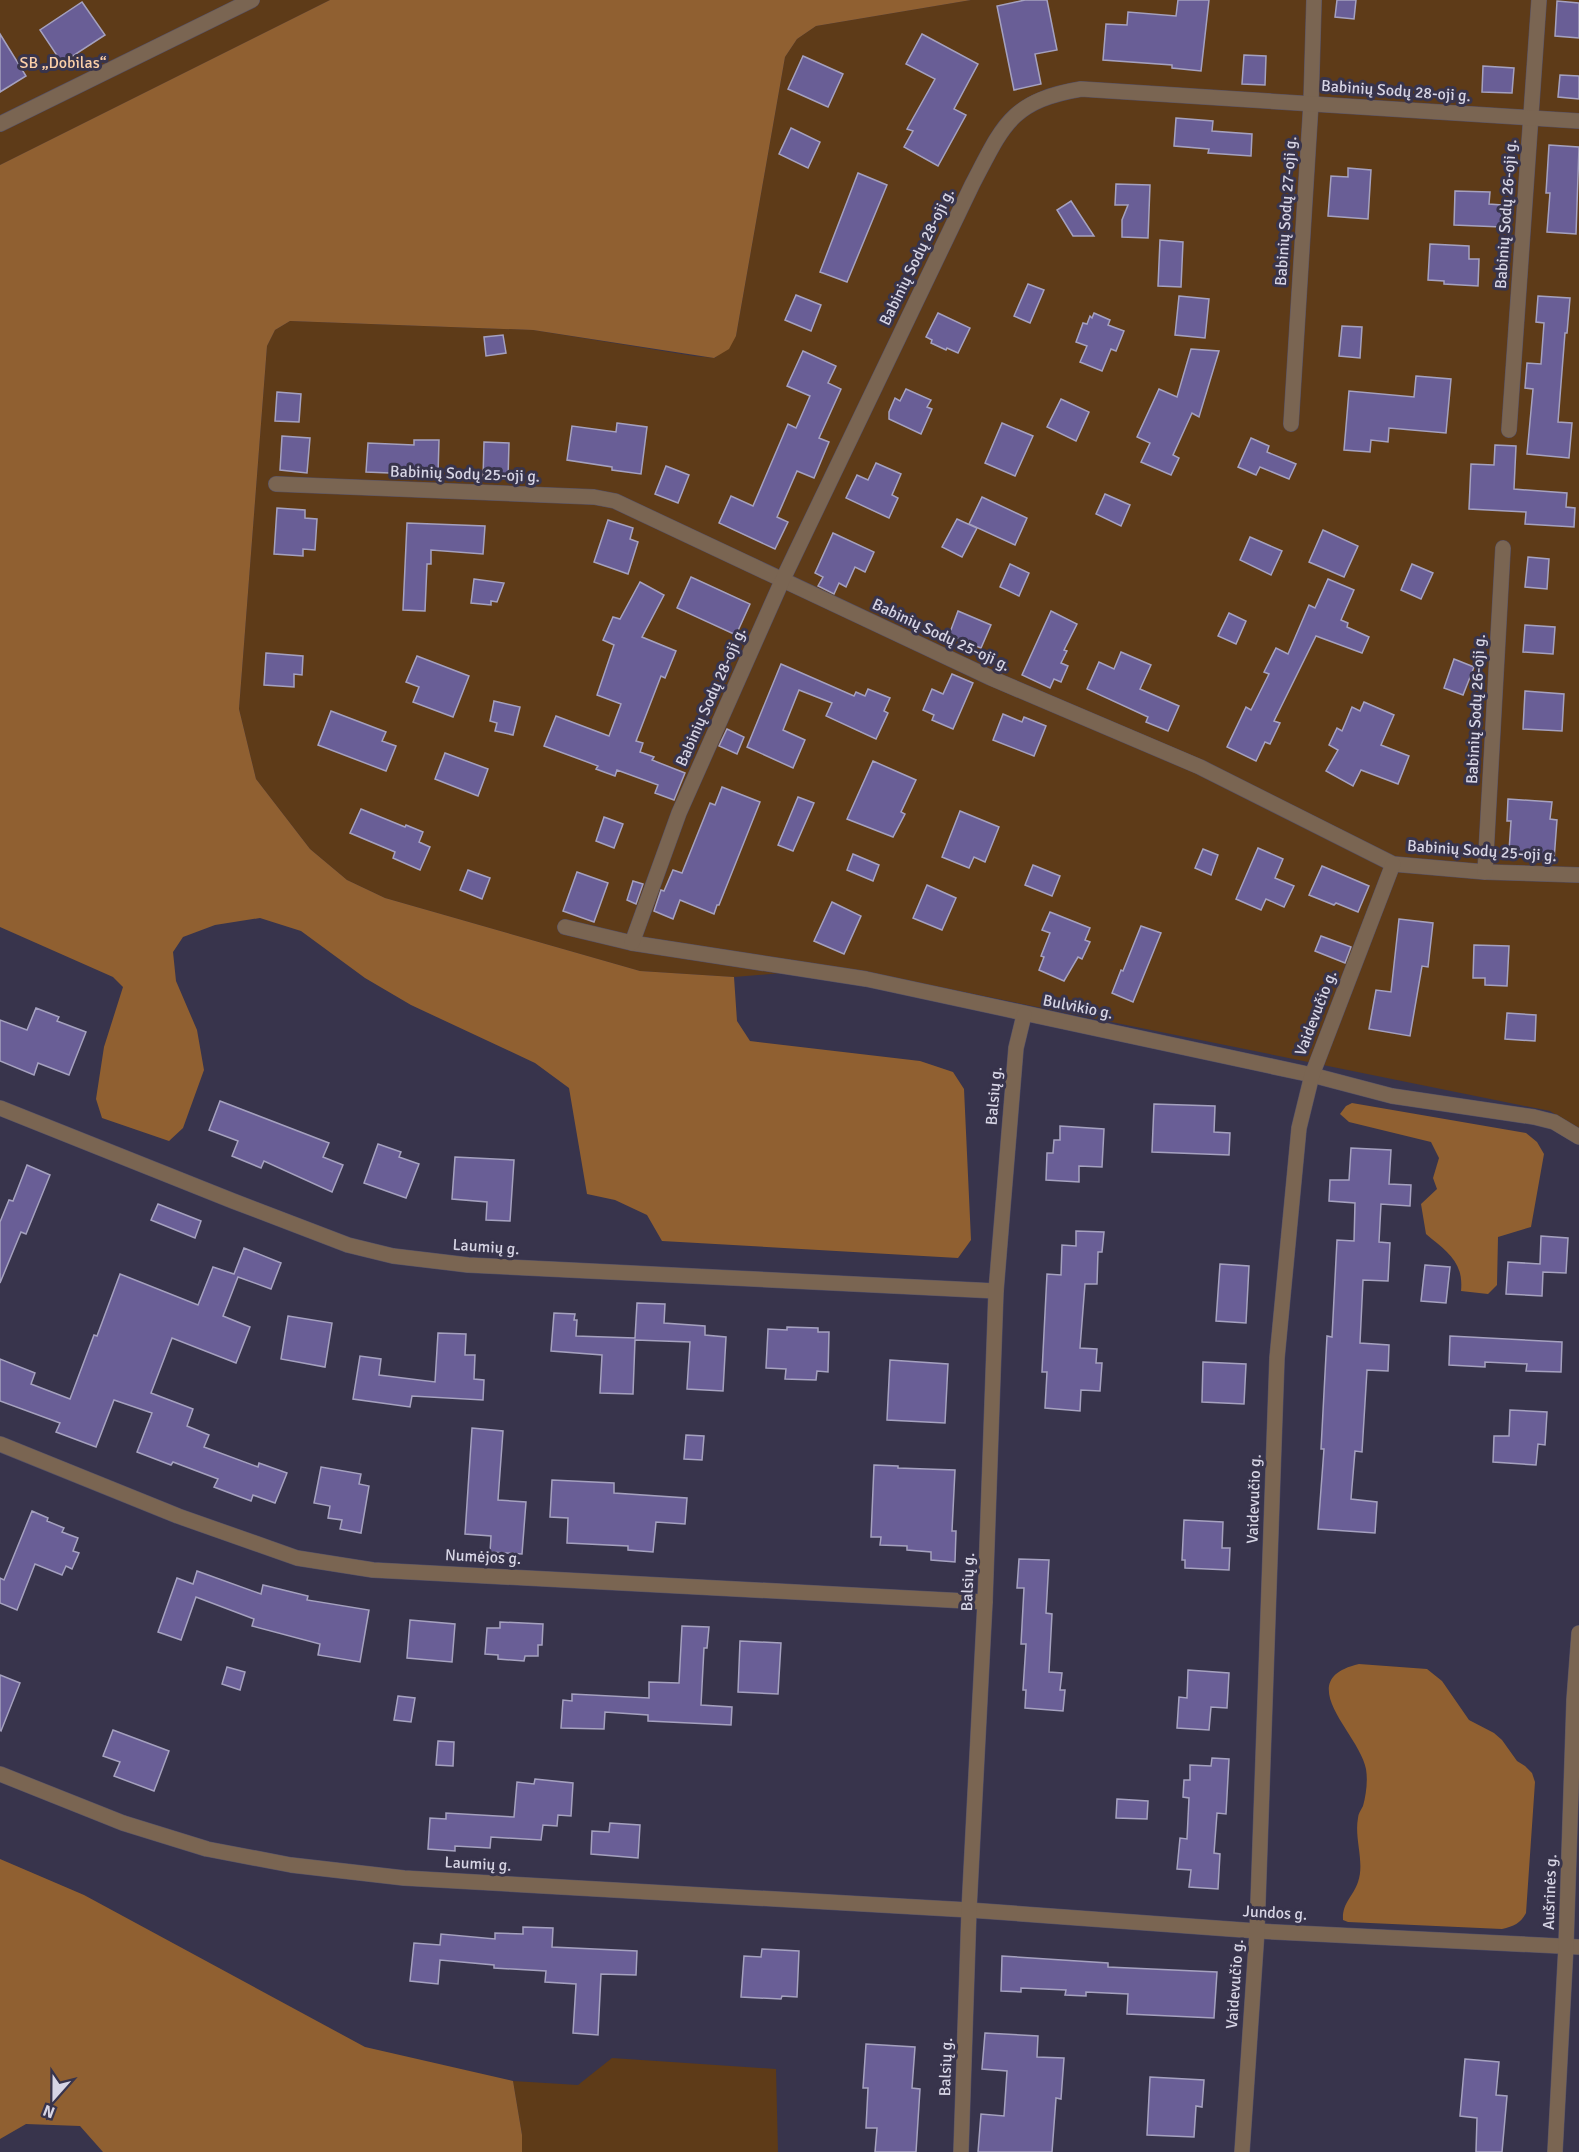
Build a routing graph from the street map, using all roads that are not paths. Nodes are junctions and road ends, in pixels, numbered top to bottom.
1 (252, 0) edge
2 (1314, 0) edge
3 (1539, 0) edge
4 (1311, 103) junction
5 (1531, 118) junction
6 (1579, 121) edge
7 (0, 124) edge
8 (1291, 424) dead end
9 (1509, 430) dead end
10 (276, 484) dead end
11 (1503, 548) dead end
12 (782, 580) junction
13 (1393, 864) junction
14 (1485, 872) junction
15 (1579, 875) edge
16 (565, 927) dead end
17 (632, 943) junction
18 (1024, 1015) junction
19 (1312, 1075) junction
20 (0, 1108) edge
21 (1579, 1137) edge
22 (996, 1291) junction
23 (0, 1444) edge
24 (985, 1602) junction
25 (1579, 1633) edge
26 (0, 1774) edge
27 (969, 1910) junction
28 (1257, 1931) junction
29 (1573, 1947) edge
30 (961, 2152) edge
31 (1242, 2152) edge
32 (1555, 2152) edge

1 - 7 street
2 - 4 street, Babinių Sodų 27-oji g.
3 - 5 street, Babinių Sodų 26-oji g.
4 - 5 street, Babinių Sodų 28-oji g.
4 - 8 street, Babinių Sodų 27-oji g.
4 - 12 street, Babinių Sodų 28-oji g.
5 - 6 street, Babinių Sodų 28-oji g.
5 - 9 street, Babinių Sodų 26-oji g.
10 - 12 street, Babinių Sodų 25-oji g.
11 - 14 street, Babinių Sodų 26-oji g.
12 - 13 street, Babinių Sodų 25-oji g.
12 - 17 street, Babinių Sodų 28-oji g.
13 - 14 street, Babinių Sodų 25-oji g.
13 - 19 street, Vaidevučio g.
14 - 15 street, Babinių Sodų 25-oji g.
16 - 17 street, Bulvikio g.
17 - 18 street, Bulvikio g.
18 - 19 street, Bulvikio g.
18 - 22 street, Balsių g.
19 - 21 street, Bulvikio g.
19 - 28 street, Vaidevučio g.
20 - 22 street, Laumių g.
22 - 24 street, Balsių g.
23 - 24 street, Numėjos g.
24 - 27 street, Balsių g.
25 - 29 street, Aušrinės g.
26 - 27 street, Laumių g.
27 - 28 street, Jundos g.
27 - 30 street, Balsių g.
28 - 29 street, Jundos g.
28 - 31 street, Vaidevučio g.
29 - 32 street, Aušrinės g.

